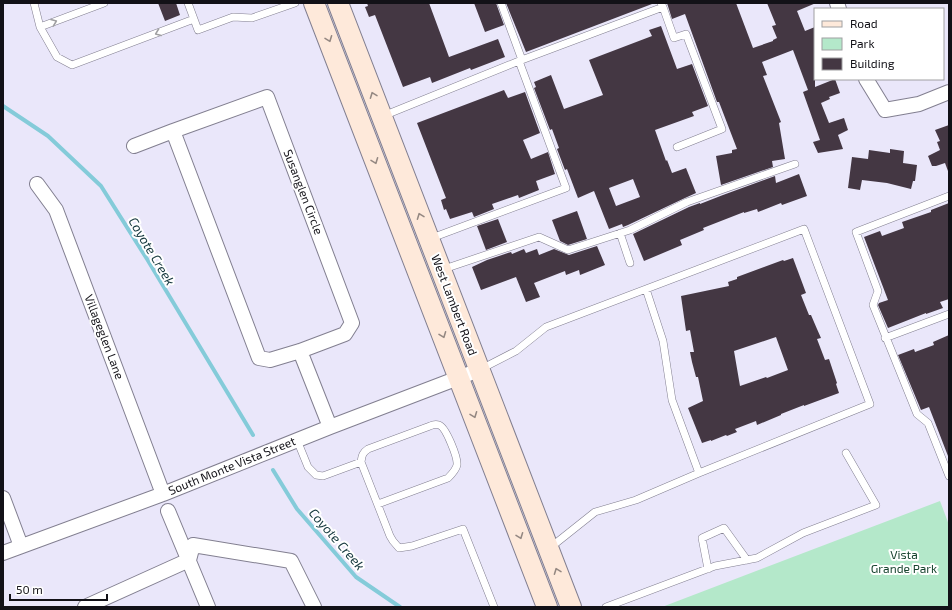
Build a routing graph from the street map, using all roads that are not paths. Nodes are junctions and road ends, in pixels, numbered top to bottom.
1 (34, 3) edge
2 (104, 3) edge
3 (188, 3) edge
4 (295, 3) edge
5 (314, 3) edge
6 (338, 3) edge
7 (501, 3) edge
8 (662, 5) edge
9 (194, 19) junction
10 (40, 27) junction
11 (521, 60) junction
12 (867, 80) edge
13 (949, 92) edge
14 (381, 116) junction
15 (173, 131) junction
16 (134, 146) dead end
17 (677, 147) dead end
18 (795, 164) dead end
19 (37, 184) dead end
20 (949, 196) edge
21 (620, 233) junction
22 (429, 239) junction
23 (630, 263) dead end
24 (441, 270) junction
25 (646, 290) junction
26 (949, 314) edge
27 (885, 338) junction
28 (300, 351) junction
29 (479, 370) junction
30 (460, 378) junction
31 (330, 427) junction
32 (297, 440) junction
33 (846, 453) dead end
34 (361, 462) junction
35 (699, 473) junction
36 (949, 476) edge
37 (163, 494) junction
38 (3, 498) edge
39 (378, 504) junction
40 (168, 511) dead end
41 (21, 546) junction
42 (549, 549) junction
43 (3, 553) edge
44 (189, 560) junction
45 (747, 560) junction
46 (708, 568) junction
47 (93, 606) edge
48 (208, 607) edge
49 (314, 607) edge
50 (494, 607) edge
51 (547, 607) edge
52 (571, 607) edge
53 (606, 607) edge

1 - 10 lane
10 -> 2 lane
3 - 9 lane
4 - 9 lane
5 -> 30 main road, West Lambert Road
14 -> 6 main road, West Lambert Road
7 - 11 lane
8 - 11 lane
8 - 17 lane
9 -> 10 lane
11 - 14 lane
11 - 22 lane
12 - 13 street
22 -> 14 main road, West Lambert Road
15 - 16 street, Susanglen Circle
15 - 28 street, Susanglen Circle
15 - 28 street, Susanglen Circle
18 - 21 lane
19 - 37 street, Villageglen Lane
20 - 27 lane
21 - 23 lane
21 - 24 lane
22 - 24 main road, West Lambert Road
24 - 29 main road, West Lambert Road
25 - 29 lane
25 - 35 lane
25 - 35 lane
26 - 27 lane
27 - 36 lane
28 - 31 street
29 - 30 street, South Monte Vista Street
29 - 42 main road, West Lambert Road
30 - 31 street, South Monte Vista Street
30 -> 51 main road, West Lambert Road
31 - 32 street, South Monte Vista Street
32 - 34 lane
32 - 37 street, South Monte Vista Street
33 - 45 lane
34 - 39 lane
34 - 39 lane
35 - 42 lane
37 - 41 street, South Monte Vista Street
38 - 41 street
39 - 50 lane
40 - 44 street
41 - 43 street, South Monte Vista Street
52 -> 42 main road, West Lambert Road
44 - 47 street
44 - 48 street
44 - 49 street
45 - 46 lane
45 - 46 lane
46 - 53 lane

